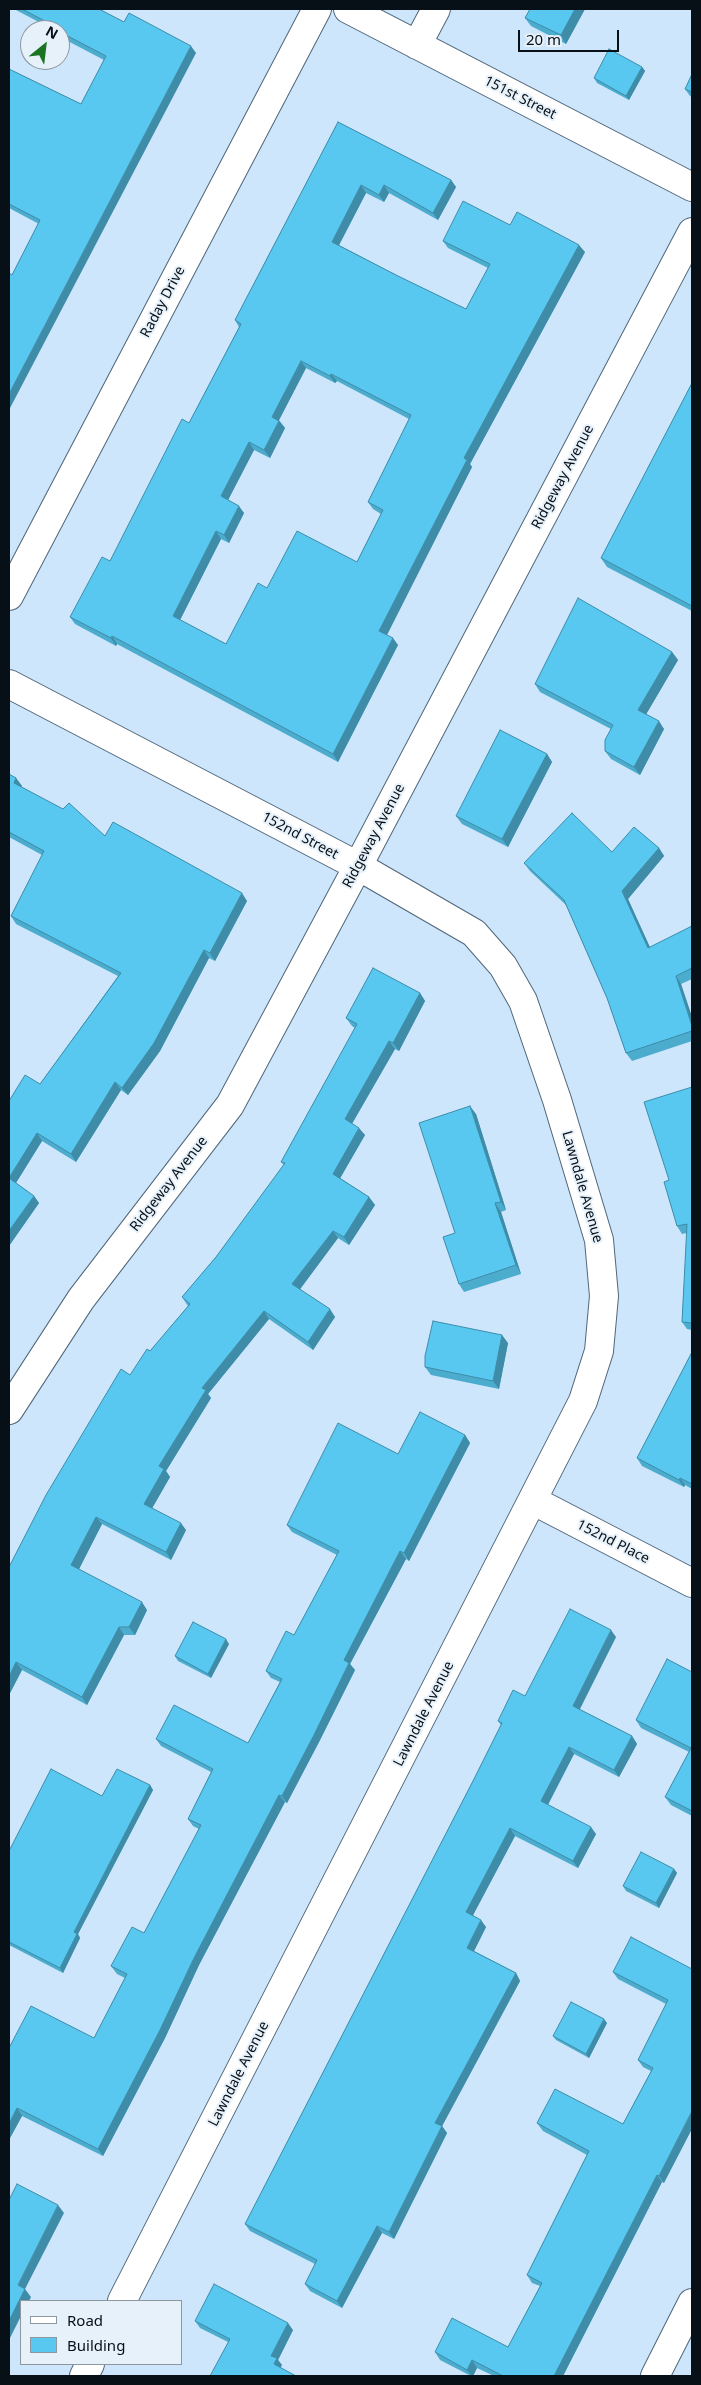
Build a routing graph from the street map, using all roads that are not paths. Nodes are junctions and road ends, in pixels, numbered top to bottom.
1 (317, 9) edge
2 (348, 9) edge
3 (436, 9) edge
4 (417, 45) junction
5 (692, 187) edge
6 (692, 232) edge
7 (9, 596) edge
8 (9, 684) edge
9 (358, 866) junction
10 (557, 1100) joint
11 (9, 1410) edge
12 (534, 1501) junction
13 (692, 1583) edge
14 (123, 2300) edge
15 (692, 2303) edge
16 (655, 2376) edge

1 - 7 street, Raday Drive
2 - 4 street, 151st Street
3 - 4 street
4 - 5 street, 151st Street
6 - 9 street, Ridgeway Avenue
8 - 9 street, 152nd Street
9 - 10 street, 152nd Street
9 - 11 street, Ridgeway Avenue
10 - 12 street, Lawndale Avenue
12 - 13 street, 152nd Place
12 - 14 street, Lawndale Avenue
15 - 16 street

